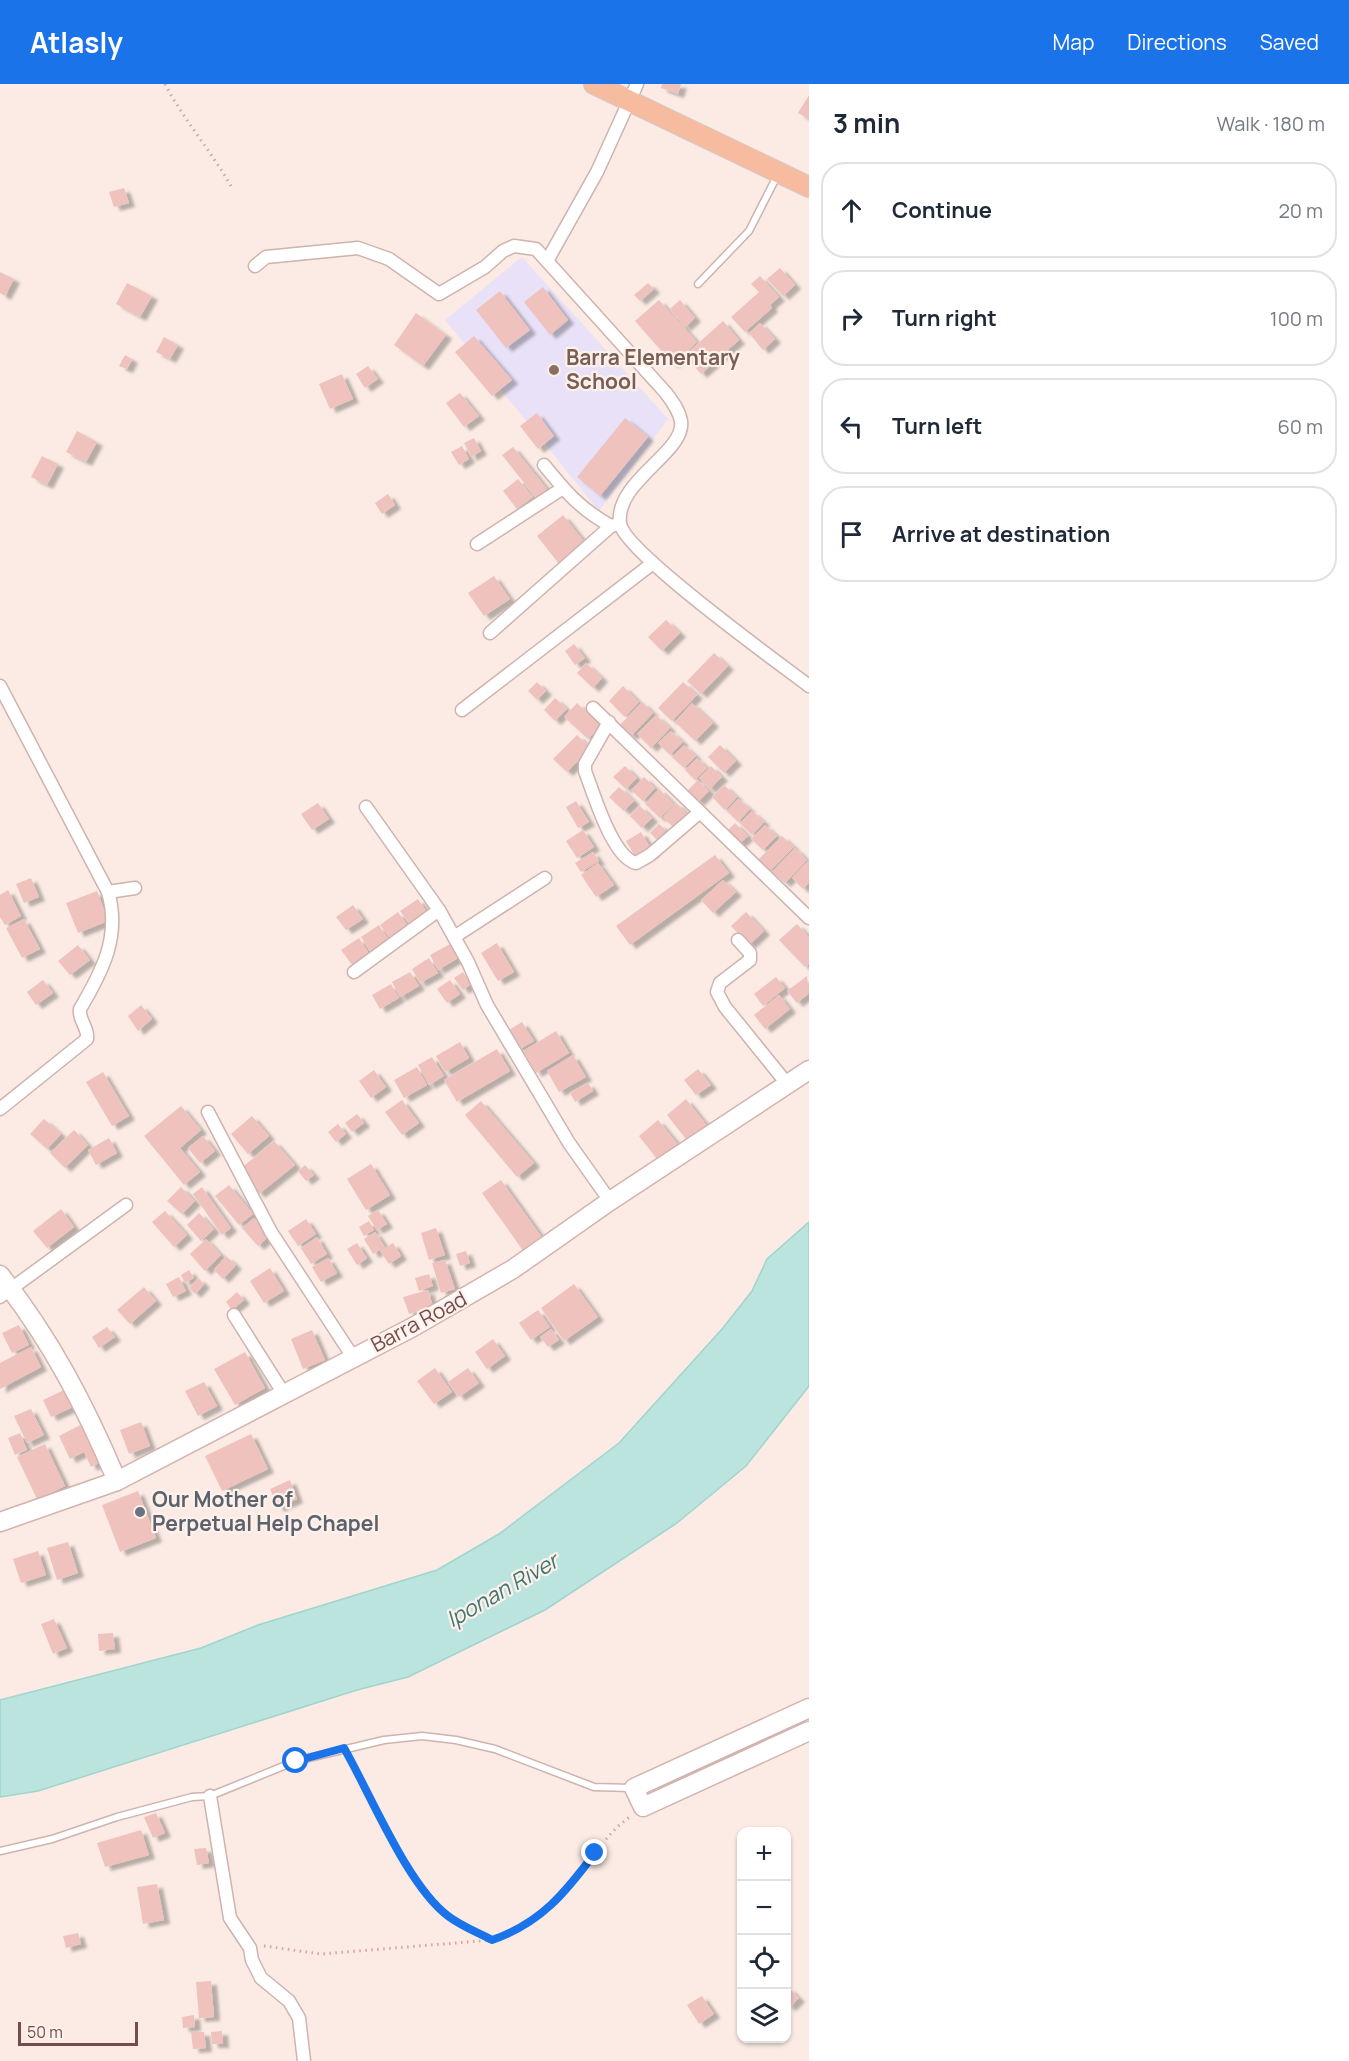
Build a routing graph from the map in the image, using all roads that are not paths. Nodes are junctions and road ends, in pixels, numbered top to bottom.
1 (594, 84) edge
2 (632, 92) edge
3 (778, 172) junction
4 (809, 187) edge
5 (547, 261) junction
6 (255, 266) dead end
7 (698, 284) dead end
8 (544, 465) dead end
9 (562, 488) junction
10 (616, 525) junction
11 (477, 544) dead end
12 (653, 563) junction
13 (490, 633) dead end
14 (0, 686) edge
15 (809, 686) edge
16 (593, 708) dead end
17 (462, 710) dead end
18 (609, 722) junction
19 (366, 807) dead end
20 (700, 812) junction
21 (544, 878) dead end
22 (135, 888) dead end
23 (108, 892) junction
24 (439, 910) junction
25 (809, 918) edge
26 (454, 937) junction
27 (738, 940) dead end
28 (354, 972) dead end
29 (809, 1070) edge
30 (788, 1085) junction
31 (0, 1109) edge
32 (208, 1112) dead end
33 (610, 1201) junction
34 (126, 1205) dead end
35 (4, 1287) edge
36 (234, 1315) dead end
37 (353, 1357) junction
38 (284, 1394) junction
39 (117, 1481) junction
40 (0, 1521) edge
41 (809, 1708) edge
42 (809, 1731) edge
43 (634, 1788) junction
44 (210, 1796) junction
45 (0, 1851) edge
46 (304, 2061) edge

1 - 2 main road
2 - 3 main road
2 - 5 street
3 - 4 main road
3 - 7 lane
5 - 6 street
5 - 10 street
8 - 9 street
9 - 10 street
9 - 11 street
10 - 12 street
10 - 13 street
12 - 15 street
12 - 17 street
14 - 23 street
16 - 18 street
18 - 20 street
18 - 20 street
19 - 24 street
20 - 25 street
21 - 26 street
22 - 23 street
23 - 31 street
24 - 26 street
24 - 28 street
26 - 33 street
27 - 30 street
29 - 30 street, Barra Road
30 - 33 street, Barra Road
32 - 37 street
33 - 37 street, Barra Road
34 - 35 street
35 - 39 street
36 - 38 street
37 - 38 street, Barra Road
38 - 39 street, Barra Road
39 - 40 street, Barra Road
41 - 43 street
42 - 43 street
43 - 44 lane
44 - 45 lane
44 - 46 street

